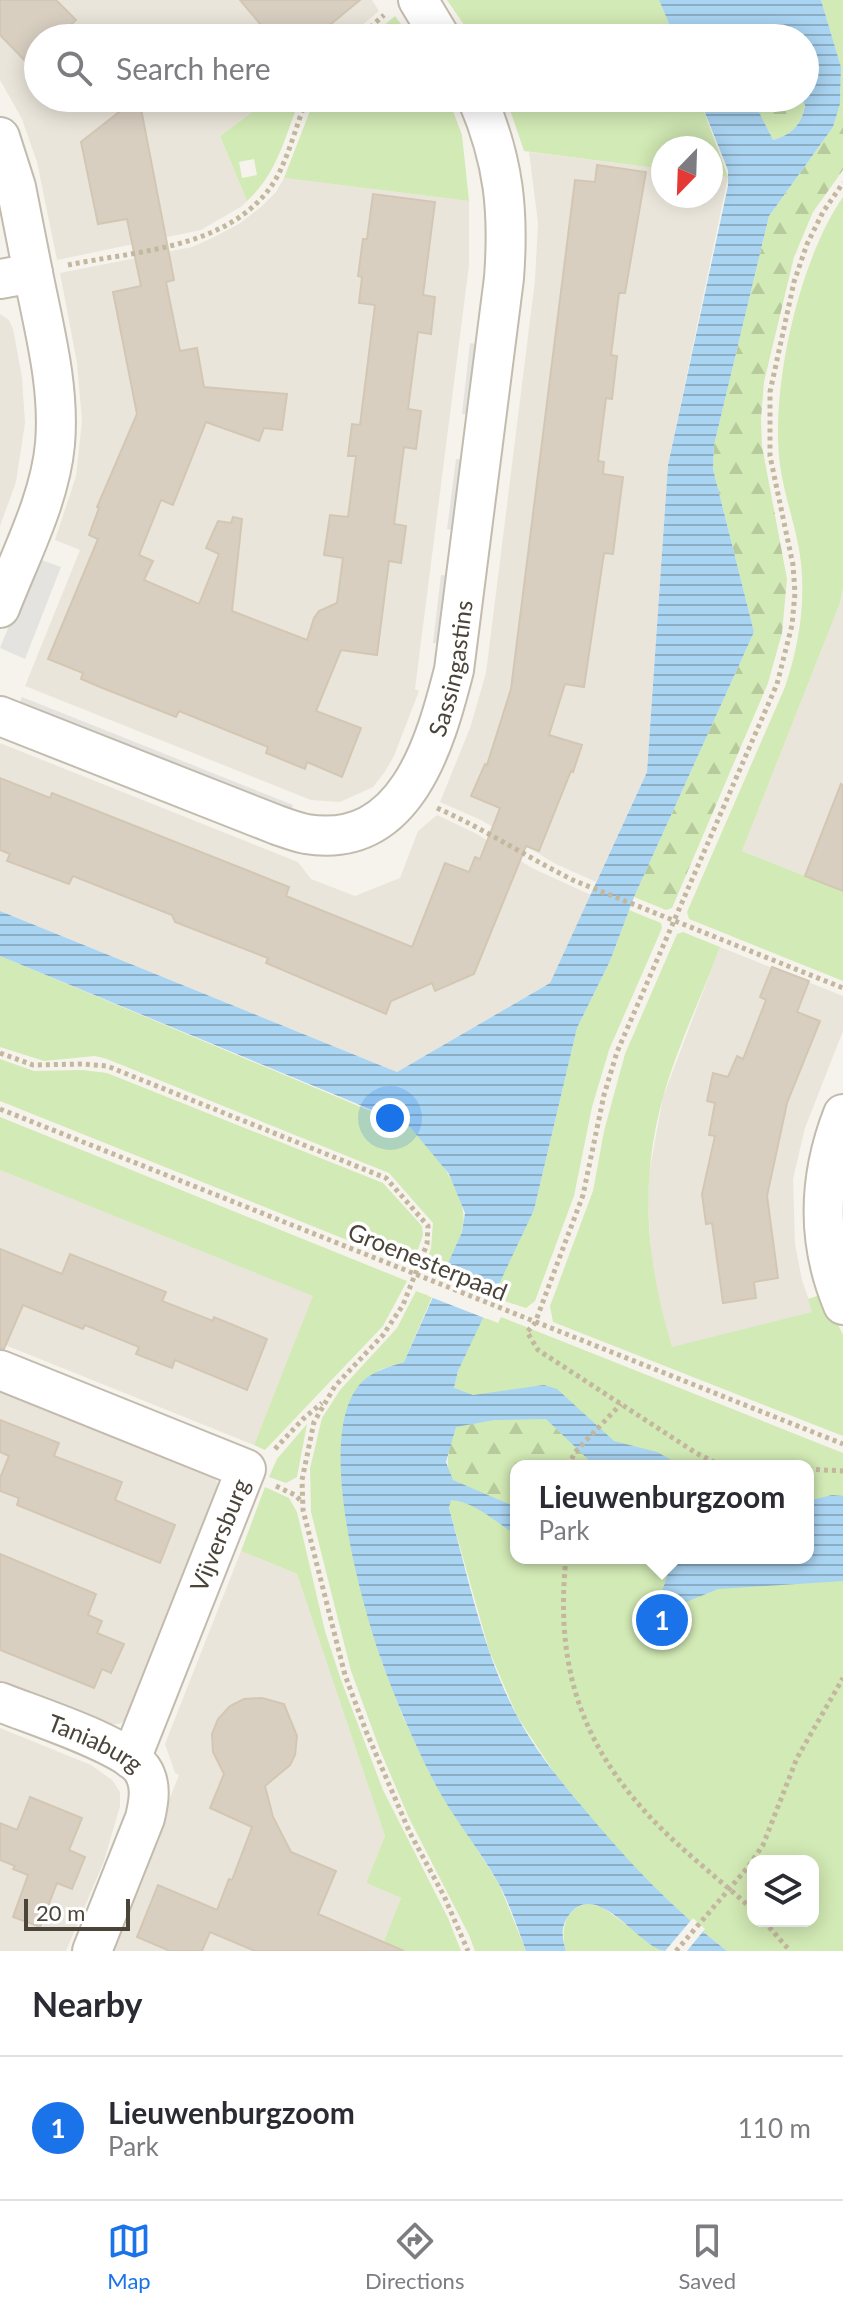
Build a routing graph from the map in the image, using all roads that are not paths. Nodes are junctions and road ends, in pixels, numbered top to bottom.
1 (418, 0) edge
2 (433, 24) edge
3 (483, 112) edge
4 (0, 137) edge
5 (16, 276) edge
6 (0, 608) edge
7 (0, 716) edge
8 (843, 1114) edge
9 (843, 1305) edge
10 (0, 1370) edge
11 (0, 1702) edge
12 (131, 1759) junction
13 (92, 1951) edge

1 - 2 street
3 - 7 street, Sassingastins
4 - 5 street
5 - 6 street
8 - 9 street
10 - 12 street, Vijversburg
11 - 12 street, Taniaburg
12 - 13 street, Taniaburg

